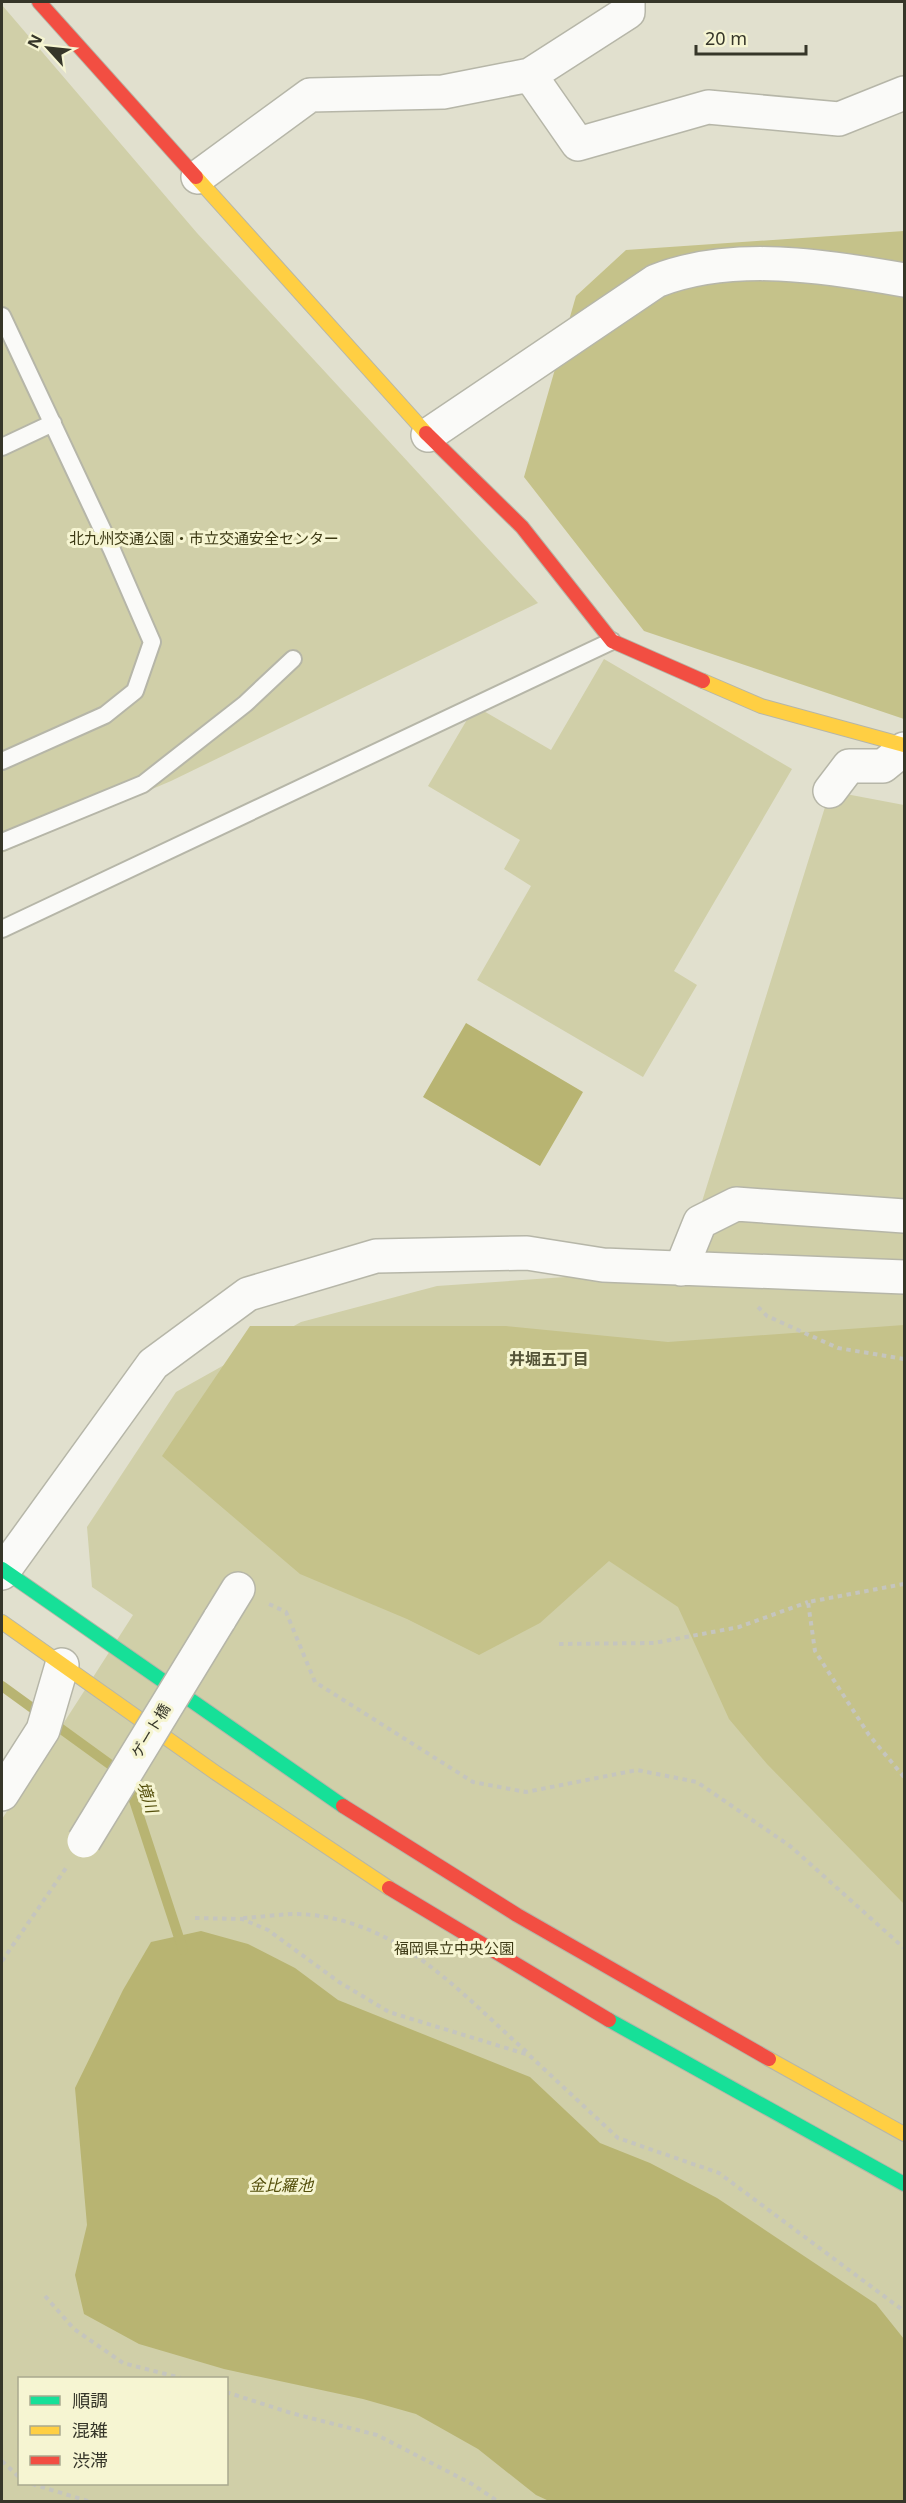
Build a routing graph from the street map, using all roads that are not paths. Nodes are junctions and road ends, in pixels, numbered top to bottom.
1 (39, 2) edge
2 (628, 2) edge
3 (530, 75) junction
4 (904, 93) edge
5 (198, 177) junction
6 (904, 280) edge
7 (2, 316) edge
8 (53, 423) junction
9 (428, 435) junction
10 (2, 447) edge
11 (612, 641) junction
12 (293, 659) dead end
13 (904, 747) edge
14 (2, 761) edge
15 (830, 791) dead end
16 (2, 843) edge
17 (2, 929) edge
18 (904, 1216) edge
19 (681, 1269) junction
20 (904, 1277) edge
21 (2, 1570) edge
22 (238, 1589) road end
23 (2, 1622) edge
24 (62, 1665) junction
25 (2, 1794) edge
26 (84, 1841) road end
27 (904, 2134) edge
28 (904, 2184) edge

1 - 5 street
2 - 3 street
3 - 4 street
3 - 5 street
5 - 9 street
6 - 9 street
7 - 8 lane
8 - 10 lane
8 - 14 lane
9 - 11 street
11 - 13 street
11 - 17 lane
12 - 16 lane
13 - 15 street
18 - 19 street
19 - 20 street
19 - 21 street
21 - 27 street
22 - 26 street, ゲート橋, bridge
23 - 24 street
24 - 25 street
24 - 28 street

